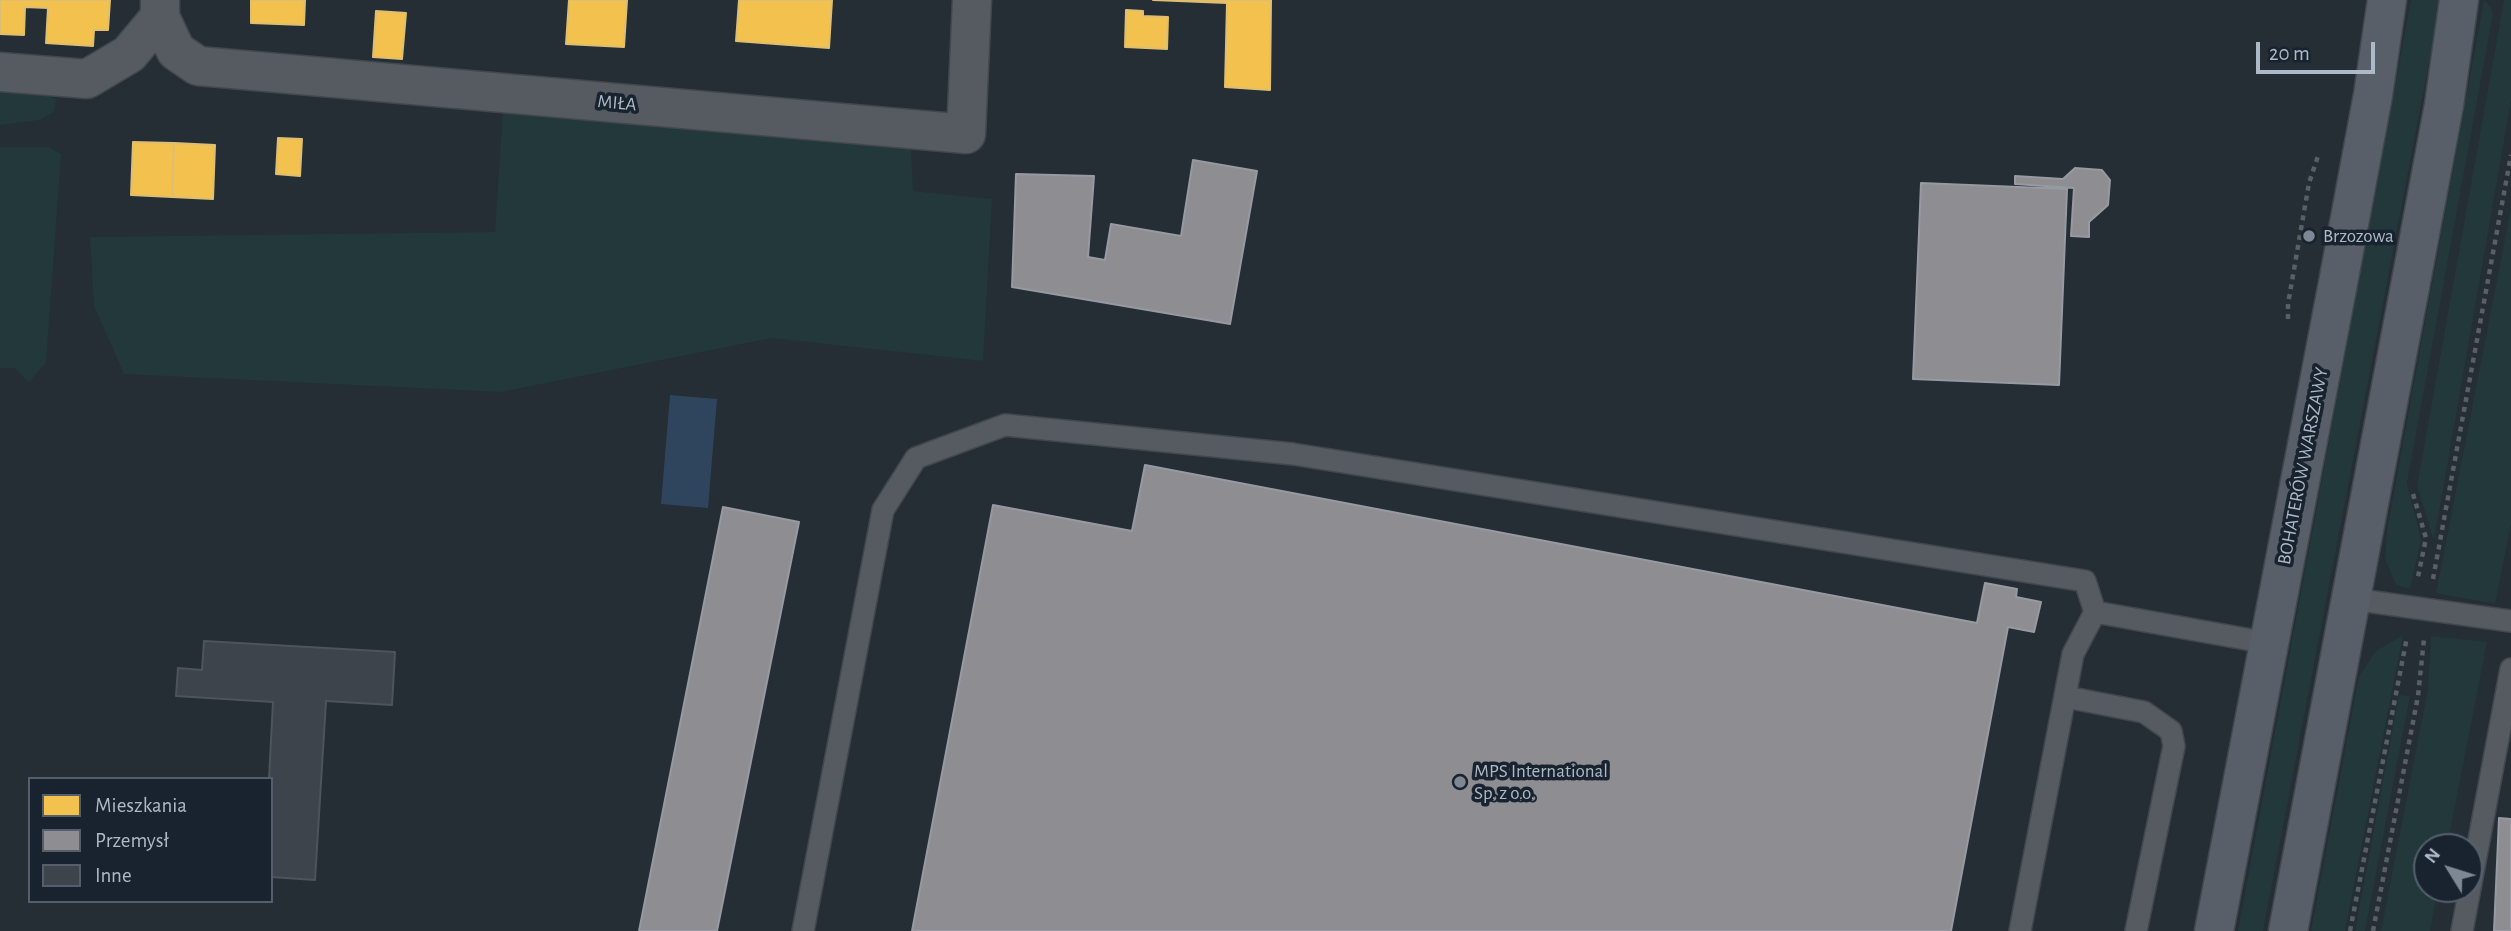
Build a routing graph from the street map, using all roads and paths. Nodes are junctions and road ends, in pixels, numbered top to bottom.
1 (972, 0) edge
2 (2387, 0) edge
3 (2459, 0) edge
4 (160, 9) edge
5 (0, 72) edge
6 (2511, 155) edge
7 (2412, 488) dead end
8 (2352, 599) junction
9 (2420, 609) junction
10 (2095, 612) junction
11 (2511, 621) edge
12 (2268, 643) junction
13 (2511, 669) edge
14 (2066, 697) junction
15 (803, 931) edge
16 (2020, 931) edge
17 (2136, 931) edge
18 (2214, 931) edge
19 (2288, 931) edge
20 (2350, 931) edge
21 (2373, 931) edge
22 (2462, 931) edge

1 - 4 street, MIŁA
2 - 12 street, BOHATERÓW WARSZAWY
3 - 8 street
4 - 5 street
6 - 9 path
7 - 9 path
8 - 9 lane
8 - 19 street
9 - 11 lane
9 - 20 path
9 - 21 path
10 - 12 lane
10 - 14 lane
10 - 15 lane
12 - 18 street, BOHATERÓW WARSZAWY
13 - 22 lane
14 - 16 lane
14 - 17 lane

